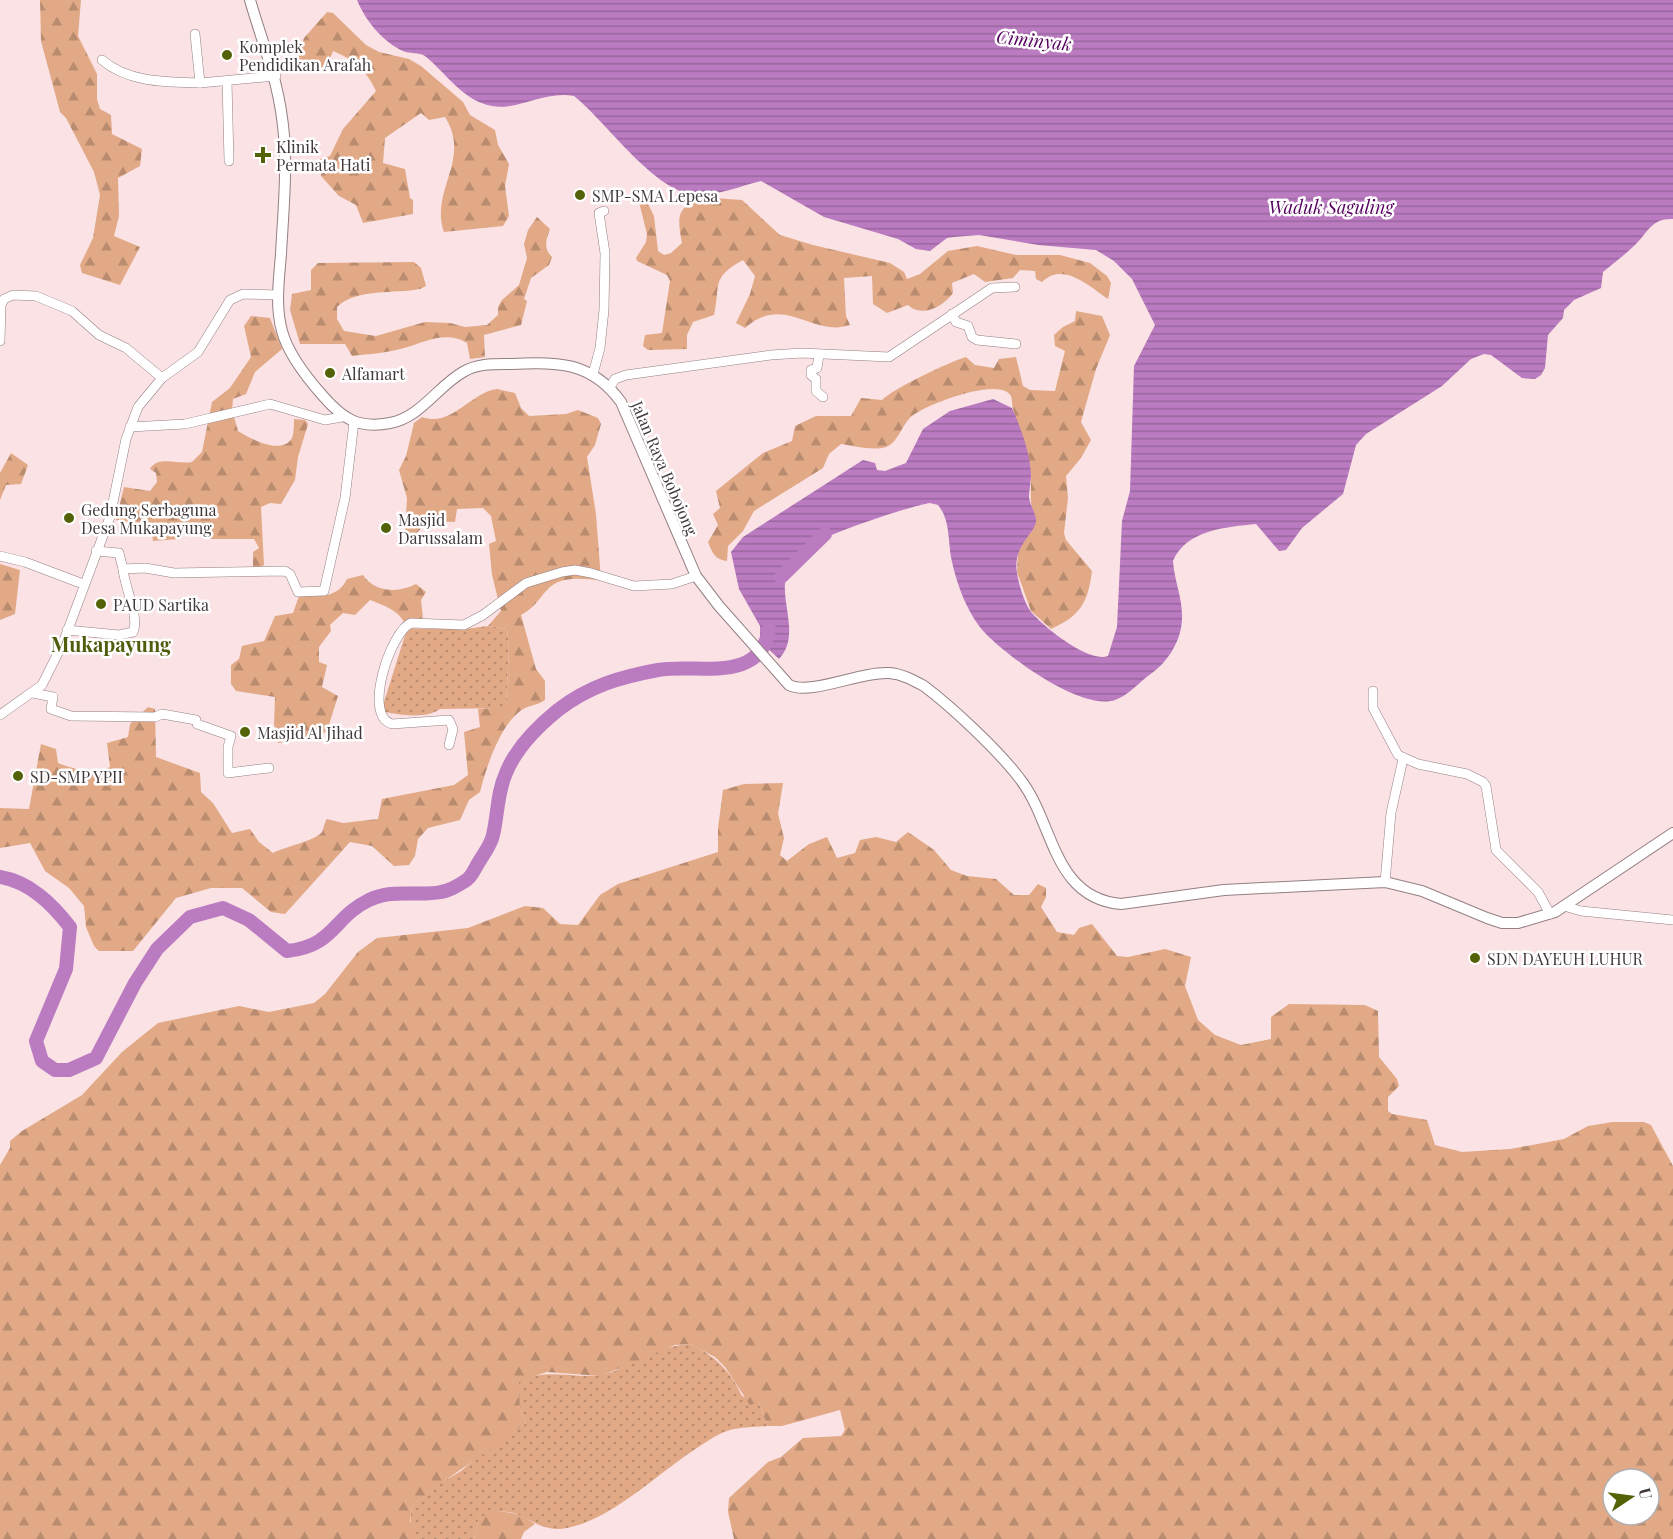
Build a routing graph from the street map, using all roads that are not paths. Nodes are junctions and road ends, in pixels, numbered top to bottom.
1 (250, 0) edge
2 (195, 34) dead end
3 (102, 60) dead end
4 (276, 76) junction
5 (227, 81) junction
6 (200, 83) junction
7 (229, 161) dead end
8 (604, 211) dead end
9 (1015, 287) dead end
10 (278, 295) junction
11 (952, 314) junction
12 (0, 341) edge
13 (1016, 344) dead end
14 (819, 355) junction
15 (593, 374) junction
16 (162, 378) junction
17 (610, 387) junction
18 (823, 397) dead end
19 (342, 417) junction
20 (354, 422) junction
21 (130, 427) junction
22 (96, 551) junction
23 (0, 556) edge
24 (123, 569) junction
25 (696, 576) junction
26 (83, 584) junction
27 (67, 630) junction
28 (1373, 690) dead end
29 (33, 693) junction
30 (0, 715) edge
31 (449, 745) dead end
32 (1403, 759) junction
33 (269, 768) dead end
34 (1673, 833) edge
35 (1385, 882) junction
36 (1564, 906) junction
37 (1550, 914) junction
38 (1673, 920) edge

1 - 4 main road, Jalan Raya Bobojong
2 - 6 street
3 - 6 street
4 - 5 street
4 - 10 main road, Jalan Raya Bobojong
5 - 6 street
5 - 7 street
8 - 15 street
9 - 11 street
10 - 16 street
10 - 19 main road, Jalan Raya Bobojong
11 - 13 street
11 - 14 street
12 - 16 street
14 - 17 street
14 - 18 street
15 - 17 main road, Jalan Raya Bobojong
15 - 20 main road, Jalan Raya Bobojong
16 - 21 street
17 - 25 main road, Jalan Raya Bobojong
19 - 20 main road, Jalan Raya Bobojong
19 - 21 street
20 - 24 street
21 - 22 street
22 - 24 street
22 - 26 street
23 - 26 street
24 - 27 street
25 - 31 street
25 - 35 main road, Jalan Raya Bobojong
26 - 27 street
27 - 29 street
28 - 32 street
29 - 30 street
29 - 33 street
32 - 35 street
32 - 37 street
34 - 36 main road
35 - 37 main road
36 - 37 main road
36 - 38 street

